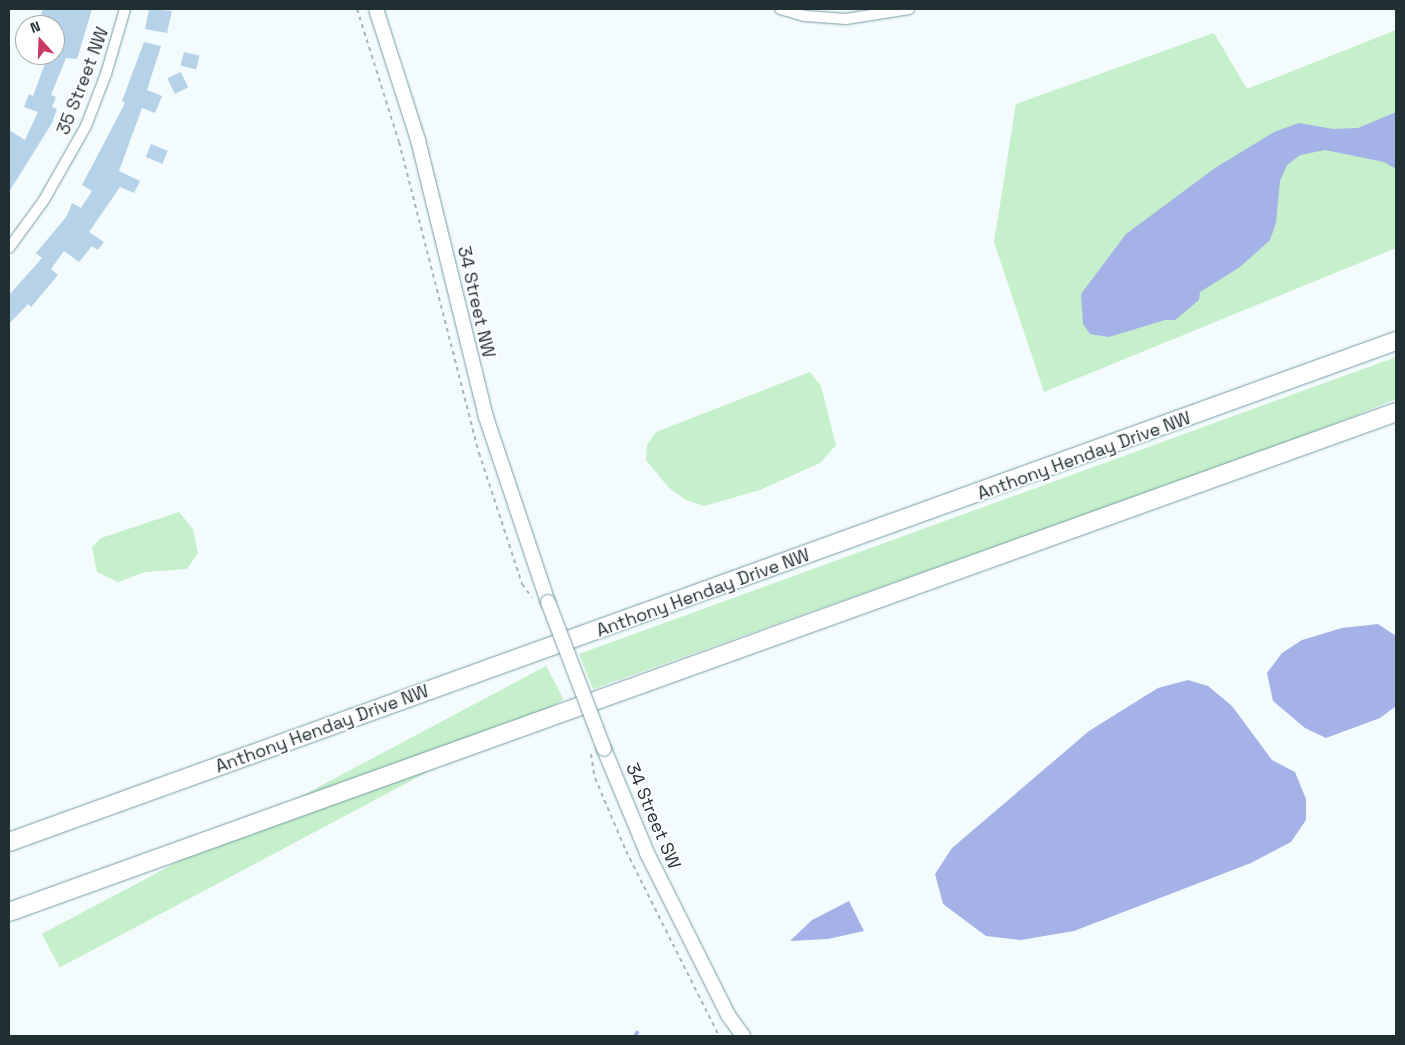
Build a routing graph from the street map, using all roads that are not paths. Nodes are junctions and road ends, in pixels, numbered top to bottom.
1 (125, 9) edge
2 (376, 9) edge
3 (780, 9) edge
4 (909, 9) edge
5 (867, 13) edge
6 (9, 248) edge
7 (1396, 341) edge
8 (1396, 412) edge
9 (548, 602) joint
10 (9, 842) edge
11 (9, 912) edge
12 (744, 1036) edge

1 - 6 street, 35 Street NW
2 - 9 main road, 34 Street NW
3 - 5 street
4 - 5 street
7 - 10 highway, Anthony Henday Drive NW
8 - 11 highway
9 - 12 main road, 34 Street SW, bridge

